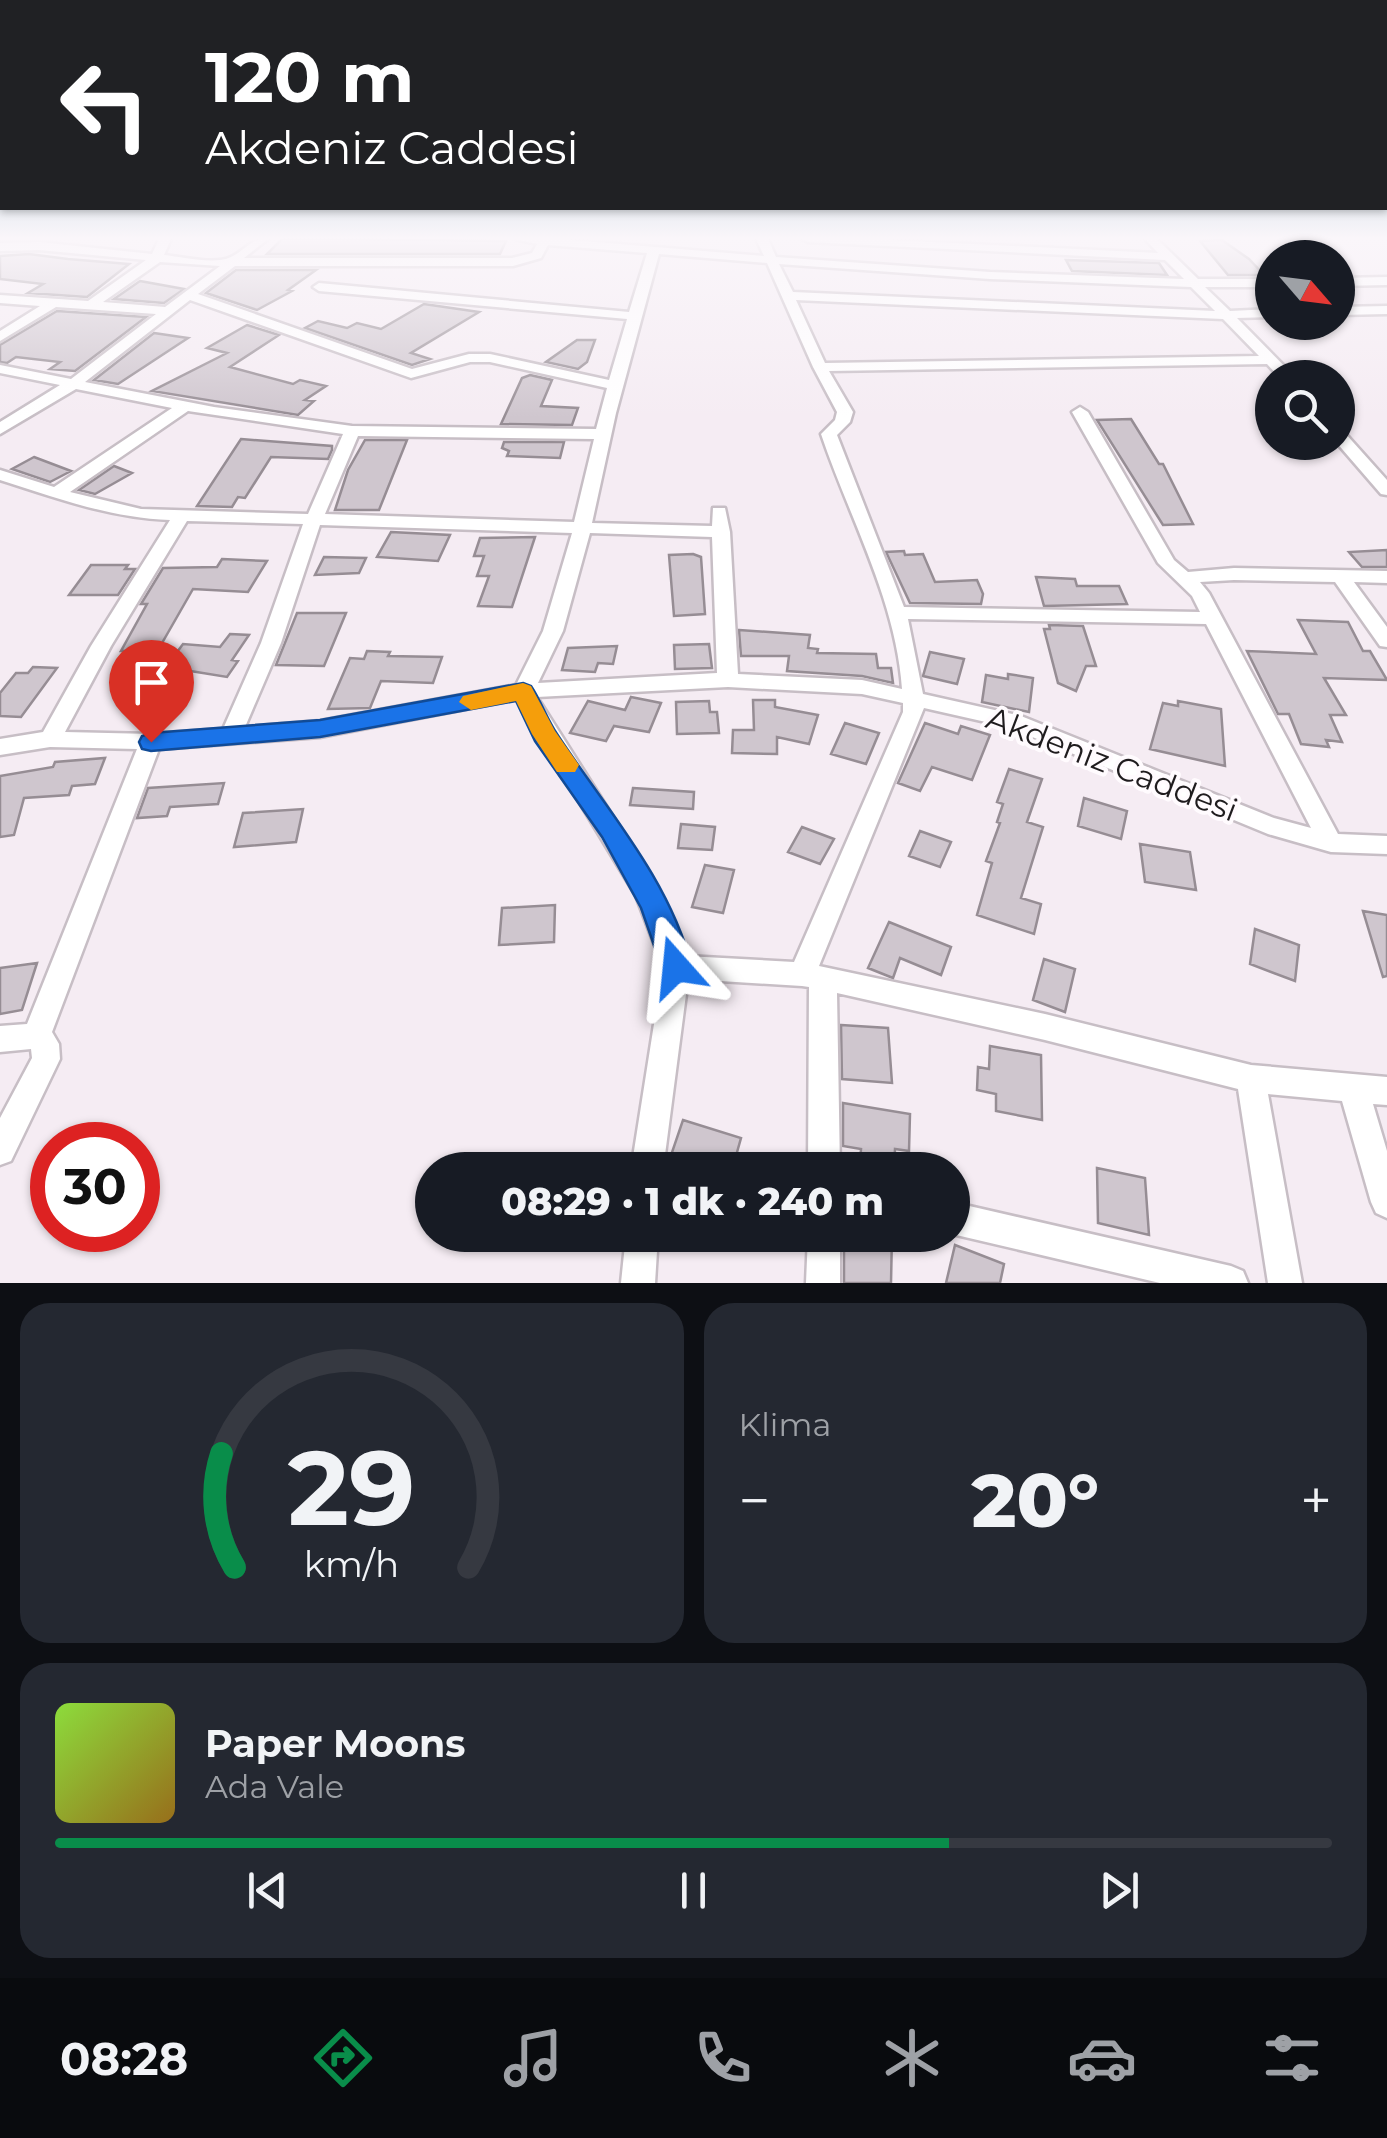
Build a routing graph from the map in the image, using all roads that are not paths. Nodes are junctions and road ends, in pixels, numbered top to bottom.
1 (0, 299) edge
2 (102, 299) edge
3 (187, 299) edge
4 (199, 299) edge
5 (441, 299) edge
6 (639, 299) edge
7 (787, 299) edge
8 (848, 299) edge
9 (914, 299) edge
10 (1211, 299) edge
11 (53, 302) junction
12 (915, 302) junction
13 (92, 306) junction
14 (1387, 310) edge
15 (1355, 311) edge
16 (170, 312) junction
17 (1255, 314) edge
18 (1226, 315) junction
19 (634, 316) junction
20 (0, 337) edge
21 (1255, 360) edge
22 (1272, 360) edge
23 (820, 367) junction
24 (0, 369) edge
25 (74, 384) junction
26 (616, 386) junction
27 (184, 407) junction
28 (1080, 412) dead end
29 (0, 429) edge
30 (352, 431) junction
31 (602, 434) junction
32 (1355, 454) edge
33 (0, 476) edge
34 (1387, 490) edge
35 (58, 492) junction
36 (181, 516) junction
37 (314, 522) junction
38 (581, 527) junction
39 (1341, 577) junction
40 (1186, 578) junction
41 (1387, 578) edge
42 (896, 613) junction
43 (1213, 618) junction
44 (1387, 641) edge
45 (728, 680) junction
46 (523, 691) junction
47 (914, 697) junction
48 (230, 737) junction
49 (50, 739) junction
50 (151, 742) junction
51 (0, 746) edge
52 (1331, 842) junction
53 (1387, 844) edge
54 (676, 967) junction
55 (812, 976) junction
56 (36, 1036) junction
57 (0, 1039) edge
58 (1251, 1079) junction
59 (1352, 1088) junction
60 (1387, 1092) edge
61 (0, 1150) edge
62 (650, 1152) edge
63 (823, 1152) edge
64 (1387, 1202) edge
65 (970, 1222) edge
66 (641, 1252) edge
67 (824, 1252) edge
68 (638, 1283) edge
69 (824, 1283) edge
70 (1230, 1283) edge
71 (1285, 1283) edge

1 - 11 street
2 - 13 street
3 - 16 street
4 - 26 street
5 - 19 street
6 - 19 street
7 - 23 street
8 - 12 street
9 - 12 street
10 - 18 street
11 - 13 street
11 - 20 street
12 - 18 street
13 - 16 street
14 - 15 street
16 - 25 street
17 - 18 street
18 - 22 street
19 - 26 street
21 - 23 street
23 - 42 street
24 - 25 street
25 - 27 street
25 - 29 street
26 - 31 street
27 - 30 street
27 - 35 street
28 - 40 street
30 - 31 street
30 - 37 street
31 - 38 street
32 - 34 street
33 - 35 street
35 - 36 street
36 - 37 street
36 - 49 street
37 - 38 street
37 - 48 street
38 - 45 street
38 - 46 street
39 - 40 street
39 - 41 street
39 - 44 street
40 - 43 street
42 - 43 street
42 - 47 street
43 - 52 street
45 - 46 street, Akdeniz Caddesi
45 - 47 street, Akdeniz Caddesi
46 - 48 street, Akdeniz Caddesi
46 - 54 street
47 - 52 street, Akdeniz Caddesi
47 - 55 street
48 - 50 street, Akdeniz Caddesi
49 - 50 street, Akdeniz Caddesi
49 - 51 street, Akdeniz Caddesi
50 - 56 street
52 - 53 street, Akdeniz Caddesi
54 - 55 street
54 - 62 street
55 - 58 street
55 - 63 street
56 - 57 street
56 - 61 street
58 - 59 street
58 - 71 street
59 - 60 street
59 - 64 street
65 - 70 street
66 - 68 street
67 - 69 street

